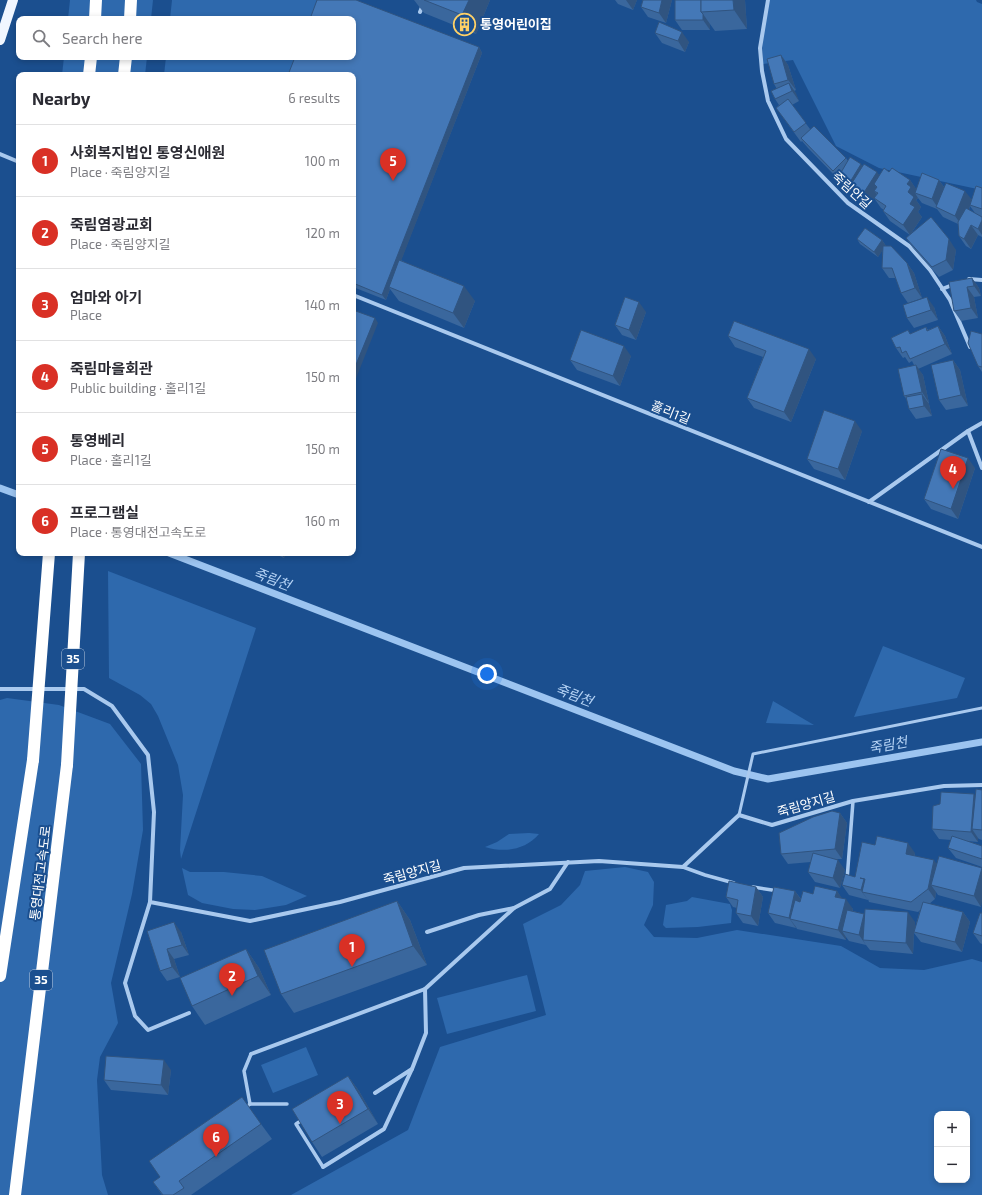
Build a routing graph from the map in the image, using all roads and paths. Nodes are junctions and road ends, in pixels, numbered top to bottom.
1 (13, 0) edge
2 (96, 0) edge
3 (131, 0) edge
4 (425, 0) edge
5 (768, 0) edge
6 (420, 12) dead end
7 (95, 16) edge
8 (130, 16) edge
9 (0, 40) edge
10 (91, 60) edge
11 (126, 60) edge
12 (89, 72) edge
13 (124, 72) edge
14 (0, 154) edge
15 (16, 161) edge
16 (982, 280) edge
17 (942, 288) junction
18 (356, 296) edge
19 (973, 352) edge
20 (982, 423) edge
21 (968, 431) junction
22 (982, 468) edge
23 (870, 502) junction
24 (982, 547) edge
25 (49, 556) edge
26 (79, 556) edge
27 (0, 690) edge
28 (982, 708) edge
29 (982, 785) edge
30 (853, 801) junction
31 (739, 815) junction
32 (568, 862) junction
33 (683, 867) junction
34 (736, 883) edge
35 (750, 886) edge
36 (846, 886) edge
37 (772, 890) edge
38 (150, 902) junction
39 (514, 908) junction
40 (427, 932) dead end
41 (0, 976) edge
42 (425, 989) junction
43 (190, 1013) edge
44 (251, 1054) joint
45 (412, 1069) junction
46 (375, 1093) dead end
47 (250, 1104) junction
48 (287, 1104) dead end
49 (244, 1108) edge
50 (309, 1116) edge
51 (323, 1167) joint
52 (15, 1195) edge

1 - 9 main road
2 - 7 highway
3 - 8 highway
4 - 6 street
5 - 17 street, 죽림안길
10 - 12 highway
11 - 13 highway
14 - 15 street
16 - 17 street
17 - 19 street, 죽림안길
18 - 23 street, 홀리1길
20 - 21 street
21 - 22 street
21 - 23 street
23 - 24 street, 홀리1길
25 - 41 highway, 통영대전고속도로, bridge
26 - 52 highway, 통영대전고속도로 / 35, bridge
27 - 38 street
28 - 31 lane
29 - 30 street, 죽림양지길
30 - 31 street, 죽림양지길
30 - 36 street
31 - 33 street
32 - 33 street, 죽림양지길
32 - 38 street, 죽림양지길
32 - 39 street
33 - 34 street
35 - 37 street
38 - 43 street
39 - 40 street
39 - 42 street
42 - 44 street
42 - 45 street
44 - 47 street
45 - 46 street
45 - 51 street
47 - 48 street
47 - 49 street
50 - 51 street

